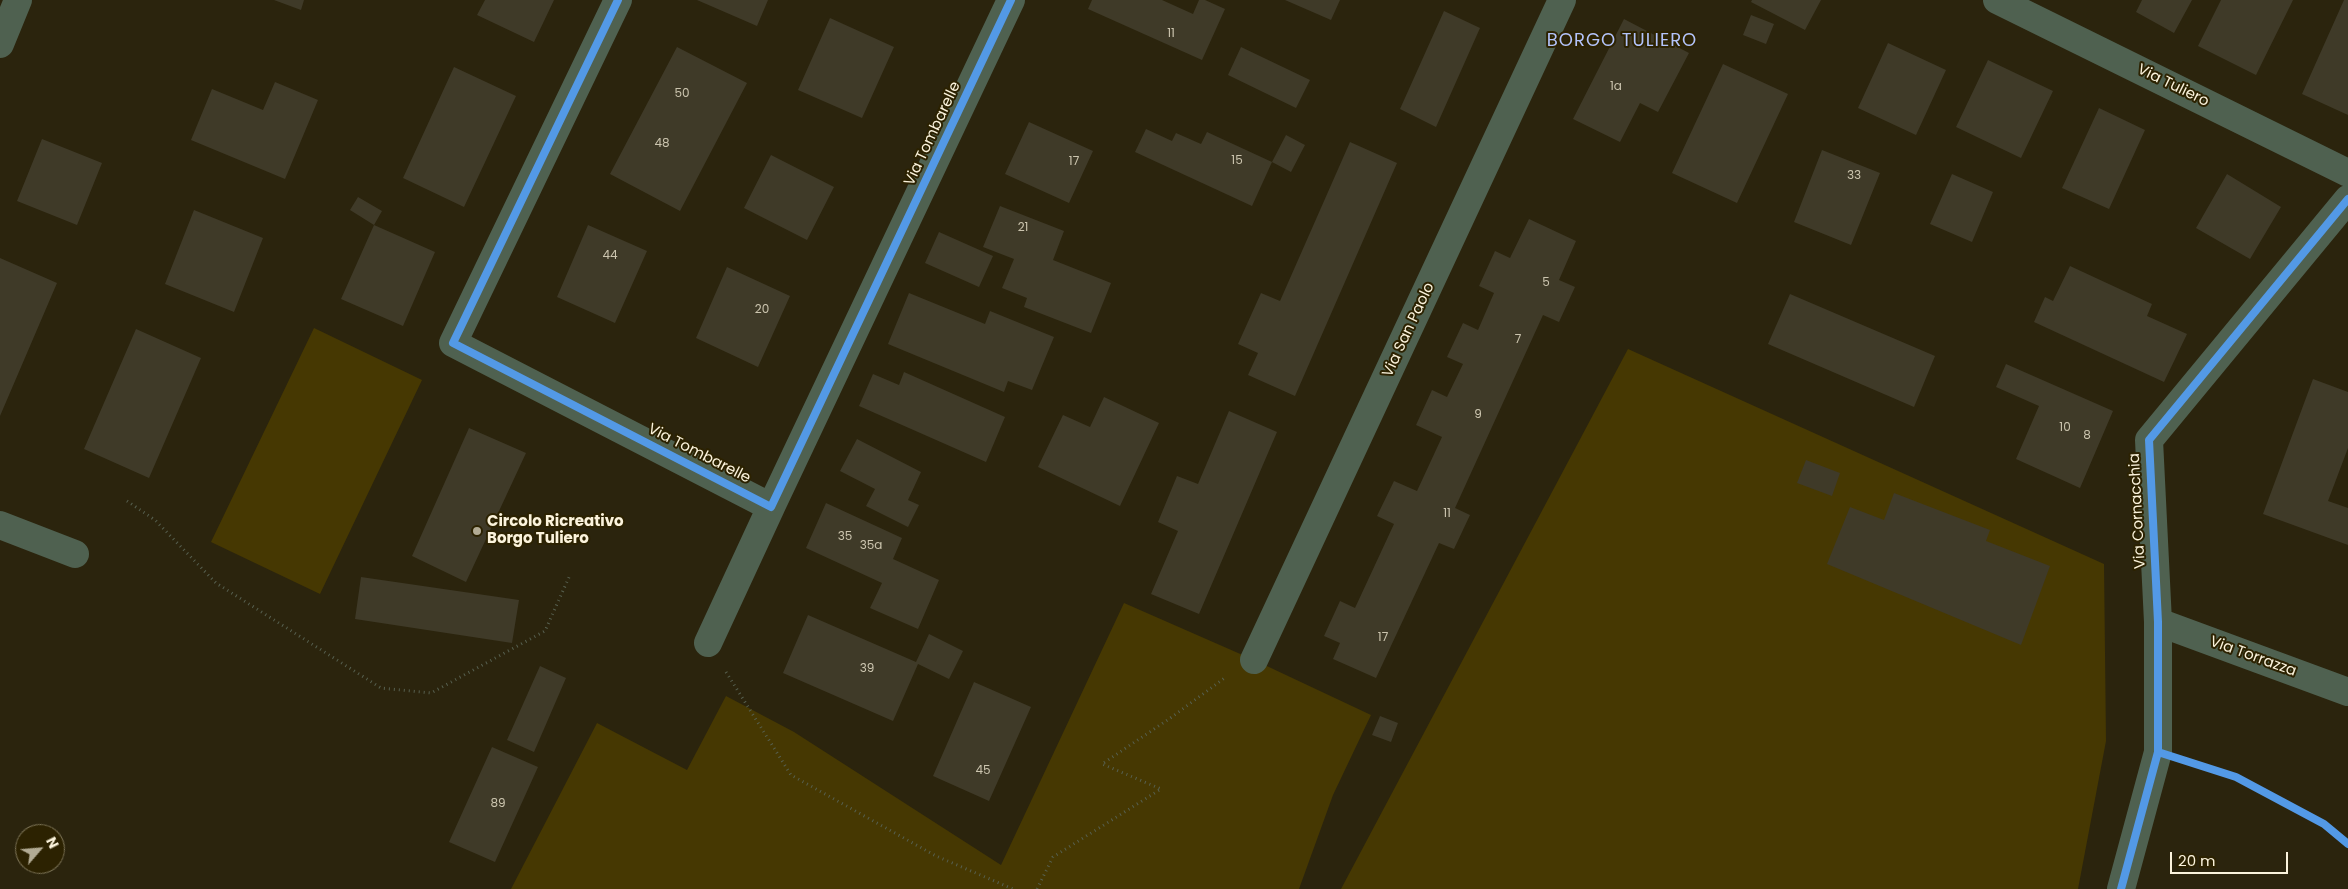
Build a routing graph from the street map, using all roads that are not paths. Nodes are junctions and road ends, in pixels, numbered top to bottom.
1 (18, 0) edge
2 (618, 0) edge
3 (1011, 0) edge
4 (1562, 0) edge
5 (1997, 0) edge
6 (0, 44) edge
7 (2348, 173) edge
8 (2348, 199) edge
9 (771, 507) junction
10 (0, 525) edge
11 (75, 554) dead end
12 (2158, 622) junction
13 (708, 643) road end
14 (1254, 660) road end
15 (2348, 692) edge
16 (2121, 889) edge

1 - 6 street
2 - 9 street, Via Tombarelle
3 - 9 street, Via Tombarelle
4 - 14 street, Via San Paolo
5 - 7 street, Via Tuliero
8 - 12 street, Via Cornacchia
9 - 13 street, Via Tombarelle
10 - 11 street
12 - 15 street, Via Torrazza
12 - 16 street, Via Cornacchia

